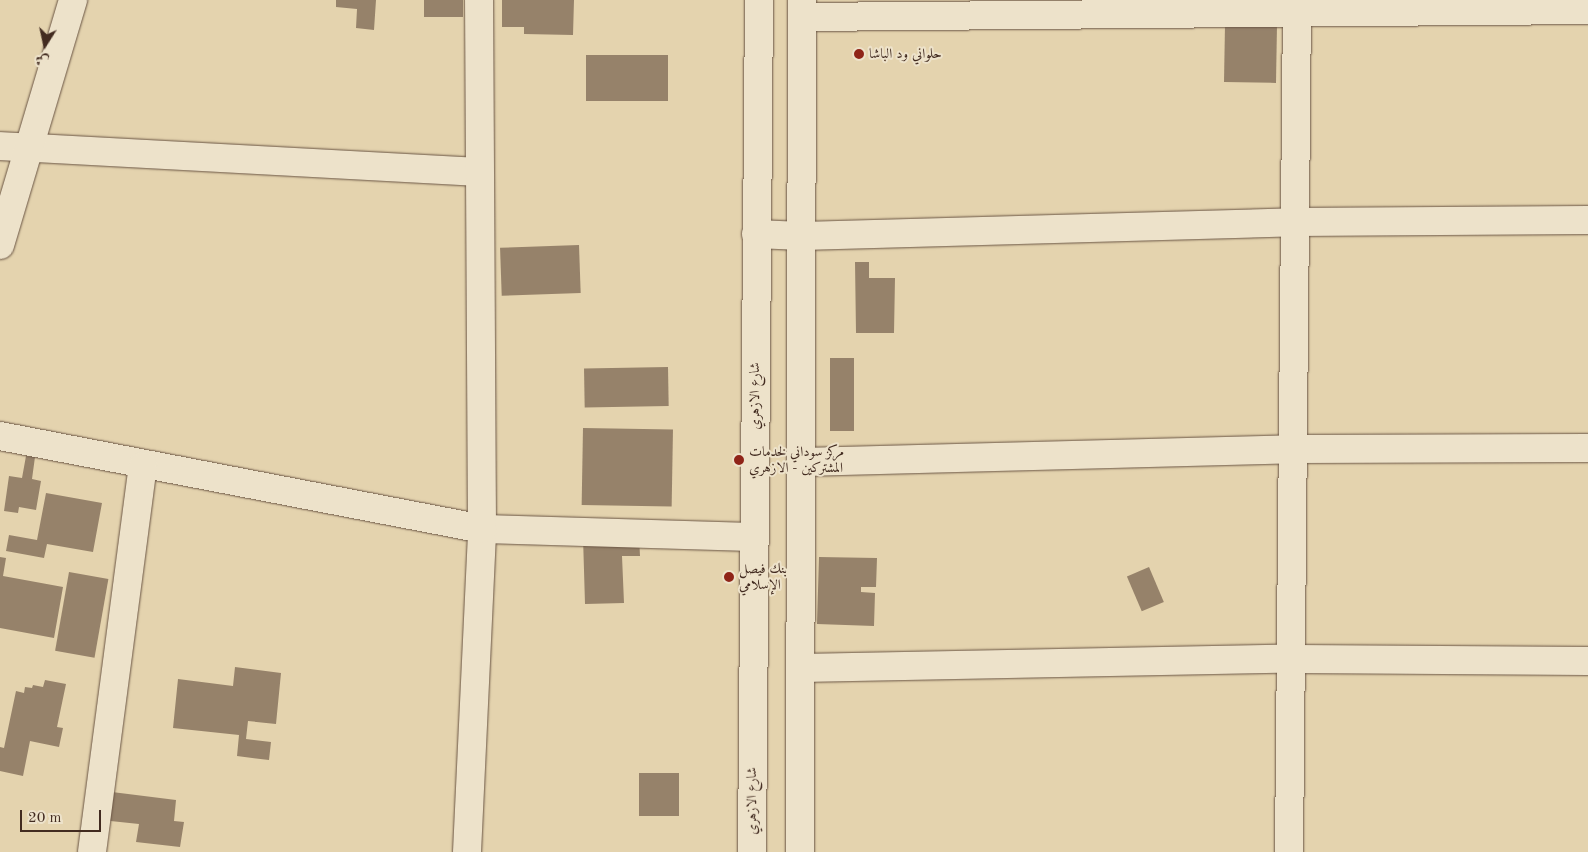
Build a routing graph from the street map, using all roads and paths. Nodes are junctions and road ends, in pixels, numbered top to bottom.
1 (73, 0) edge
2 (479, 0) edge
3 (759, 0) edge
4 (1297, 6) edge
5 (802, 8) edge
6 (1588, 10) edge
7 (0, 146) edge
8 (28, 148) junction
9 (480, 172) junction
10 (1588, 220) edge
11 (1295, 222) junction
12 (756, 234) junction
13 (802, 236) junction
14 (0, 245) edge
15 (0, 436) edge
16 (1588, 448) edge
17 (1293, 449) junction
18 (803, 462) junction
19 (143, 466) junction
20 (482, 529) junction
21 (754, 537) junction
22 (1291, 659) junction
23 (1588, 662) edge
24 (801, 668) junction
25 (92, 852) edge
26 (467, 852) edge
27 (752, 852) edge
28 (800, 852) edge
29 (1289, 852) edge

1 - 8 street
2 - 9 street
3 - 12 street, شارع الازهري
4 - 5 street
4 - 6 street
4 - 11 street
5 - 13 street
7 - 8 street
8 - 9 street
8 - 14 street
9 - 20 street
10 - 11 street
11 - 13 street
11 - 17 street
12 - 13 street
12 - 21 street, شارع الازهري
13 - 18 street
15 - 19 street
16 - 17 street
17 - 18 street
17 - 22 street
18 - 24 street
19 - 20 street
19 - 25 street
20 - 21 street
20 - 26 street
21 - 27 street, شارع الازهري
22 - 23 street
22 - 24 street
22 - 29 street
24 - 28 street

